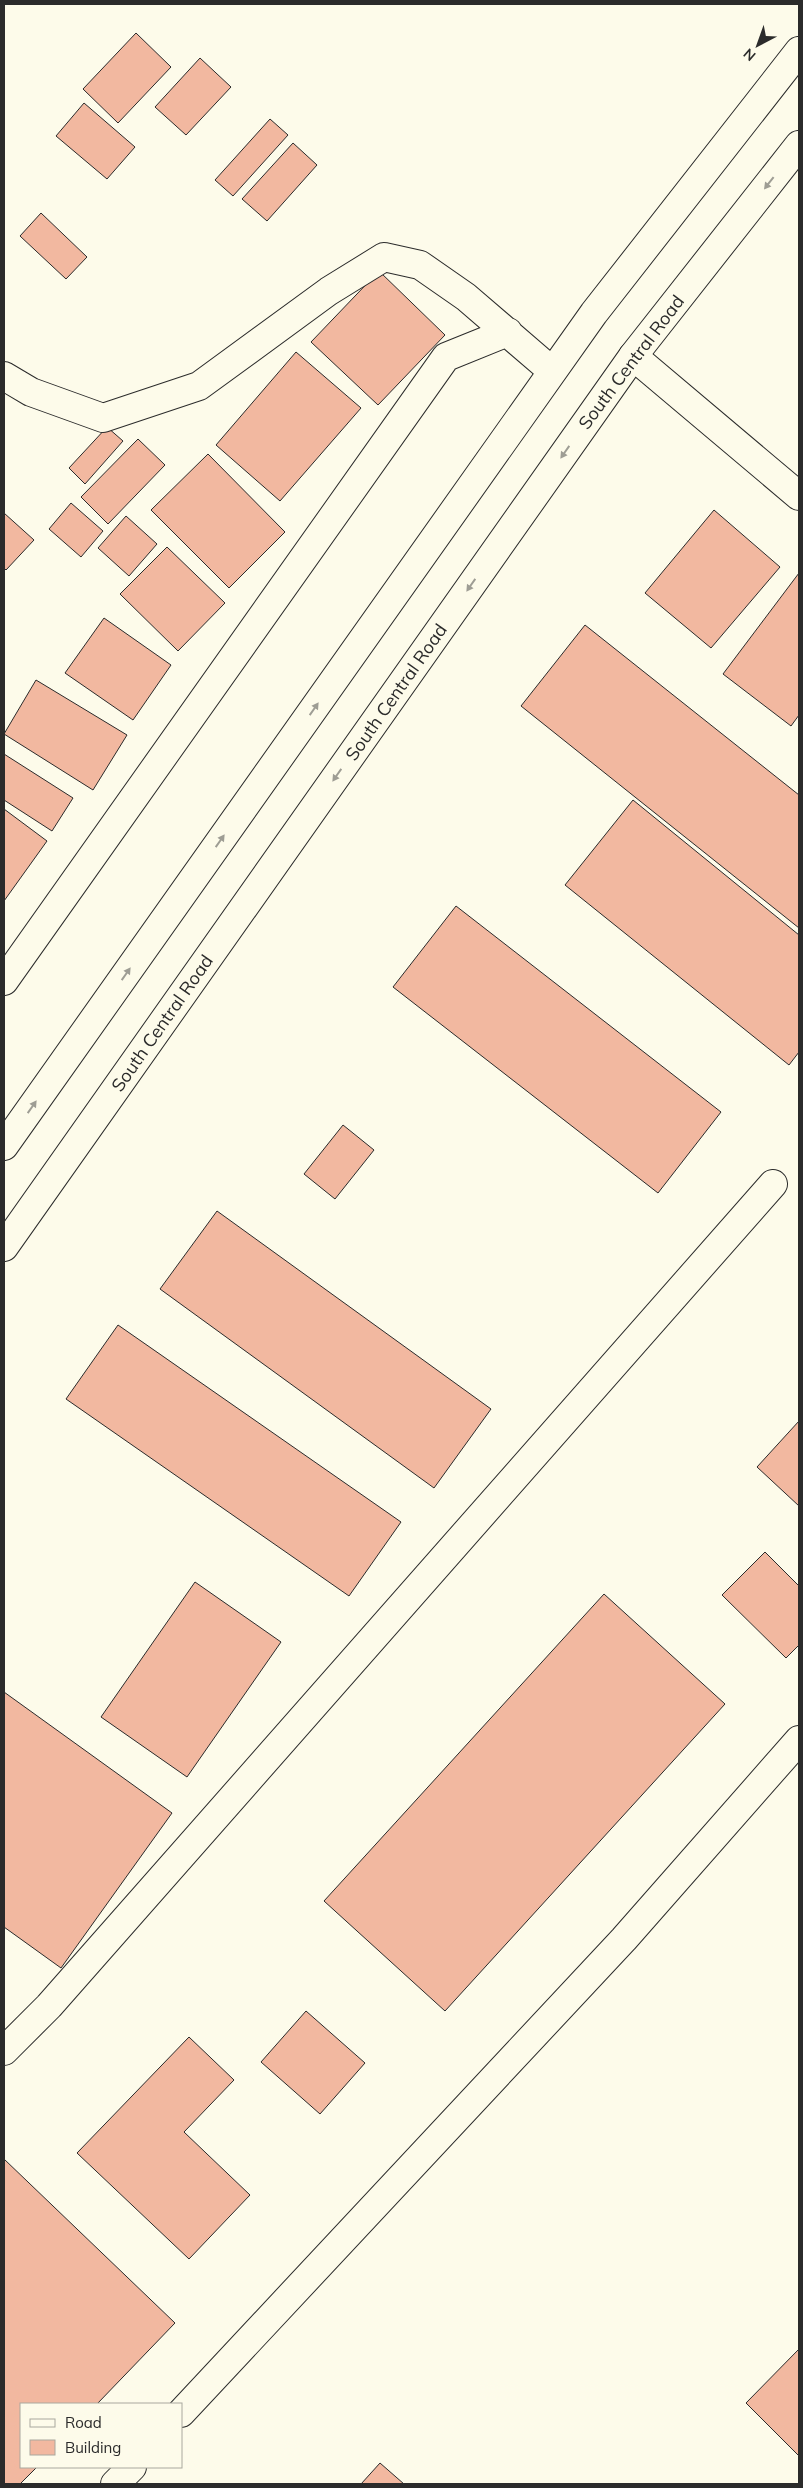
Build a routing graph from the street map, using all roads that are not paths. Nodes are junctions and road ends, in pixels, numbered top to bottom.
1 (799, 52) edge
2 (799, 145) edge
3 (508, 332) junction
4 (633, 356) junction
5 (552, 372) junction
6 (4, 376) edge
7 (799, 496) edge
8 (4, 982) edge
9 (4, 1146) edge
10 (773, 1184) dead end
11 (4, 1247) edge
12 (799, 1740) edge
13 (4, 2051) edge
14 (182, 2412) edge
15 (131, 2468) edge
16 (115, 2484) edge

1 - 5 main road
2 -> 4 main road, South Central Road
3 - 5 main road
3 - 6 main road
3 - 8 main road
4 - 7 main road
4 -> 11 main road, South Central Road
9 -> 5 main road
10 - 13 main road
12 - 14 main road
15 - 16 main road

